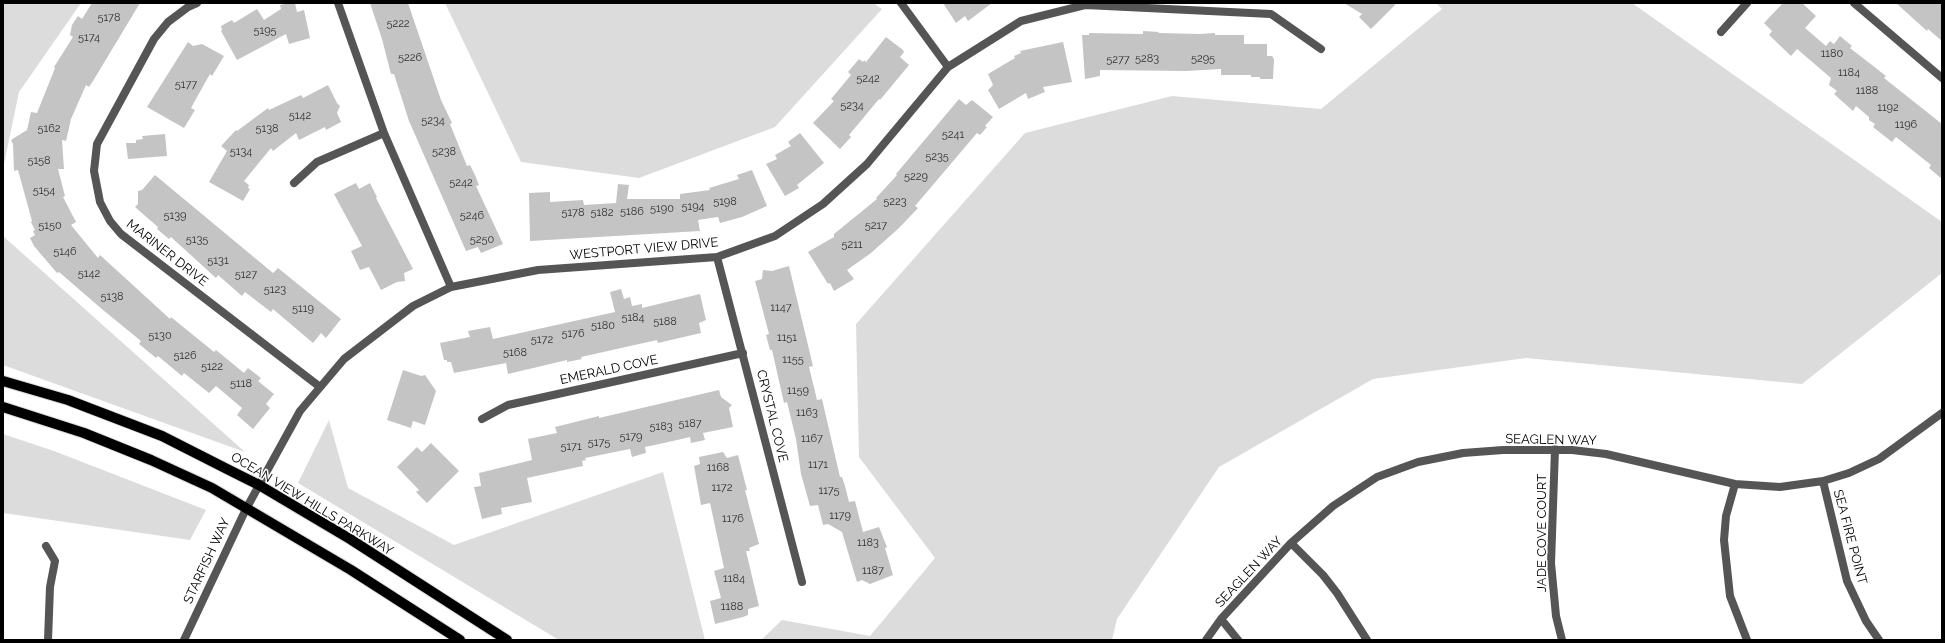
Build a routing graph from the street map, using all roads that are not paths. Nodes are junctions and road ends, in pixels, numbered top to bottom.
1 (197, 3) edge
2 (338, 3) edge
3 (901, 3) edge
4 (1747, 3) edge
5 (1854, 3) edge
6 (1085, 4) edge
7 (1721, 32) dead end
8 (1321, 49) dead end
9 (948, 67) junction
10 (1942, 78) edge
11 (384, 133) junction
12 (294, 183) dead end
13 (717, 257) junction
14 (451, 287) junction
15 (743, 353) junction
16 (3, 381) edge
17 (320, 387) junction
18 (3, 407) edge
19 (1942, 413) edge
20 (482, 419) dead end
21 (1555, 449) junction
22 (1823, 481) junction
23 (1735, 484) junction
24 (257, 489) junction
25 (246, 508) junction
26 (1291, 543) junction
27 (46, 546) dead end
28 (802, 582) dead end
29 (1221, 619) junction
30 (48, 640) edge
31 (184, 640) edge
32 (460, 640) edge
33 (507, 640) edge
34 (1206, 640) edge
35 (1238, 640) edge
36 (1367, 640) edge
37 (1562, 640) edge
38 (1747, 640) edge
39 (1879, 640) edge

1 - 17 street, MARINER DRIVE
2 - 11 street
3 - 9 street
4 - 7 street
5 - 10 street
6 - 8 street, WESTPORT VIEW DRIVE
6 - 9 street, WESTPORT VIEW DRIVE
9 - 13 street, WESTPORT VIEW DRIVE
11 - 12 street
11 - 14 street
13 - 14 street, WESTPORT VIEW DRIVE
13 - 15 street, CRYSTAL COVE
14 - 17 street, WESTPORT VIEW DRIVE
15 - 20 street, EMERALD COVE
15 - 28 street, CRYSTAL COVE
16 - 24 main road, OCEAN VIEW HILLS PARKWAY
17 - 24 street, WESTPORT VIEW DRIVE
18 - 25 main road
19 - 22 street, SEAGLEN WAY
21 - 23 street, SEAGLEN WAY
21 - 26 street, SEAGLEN WAY
21 - 37 street, JADE COVE COURT
22 - 23 street, SEAGLEN WAY
22 - 39 street, SEA FIRE POINT
23 - 38 street
24 - 25 street, STARFISH WAY
24 - 33 main road, OCEAN VIEW HILLS PARKWAY
25 - 31 street, STARFISH WAY
25 - 32 main road
26 - 29 street, SEAGLEN WAY
26 - 36 street
27 - 30 street
29 - 34 street, SEAGLEN WAY
29 - 35 street

